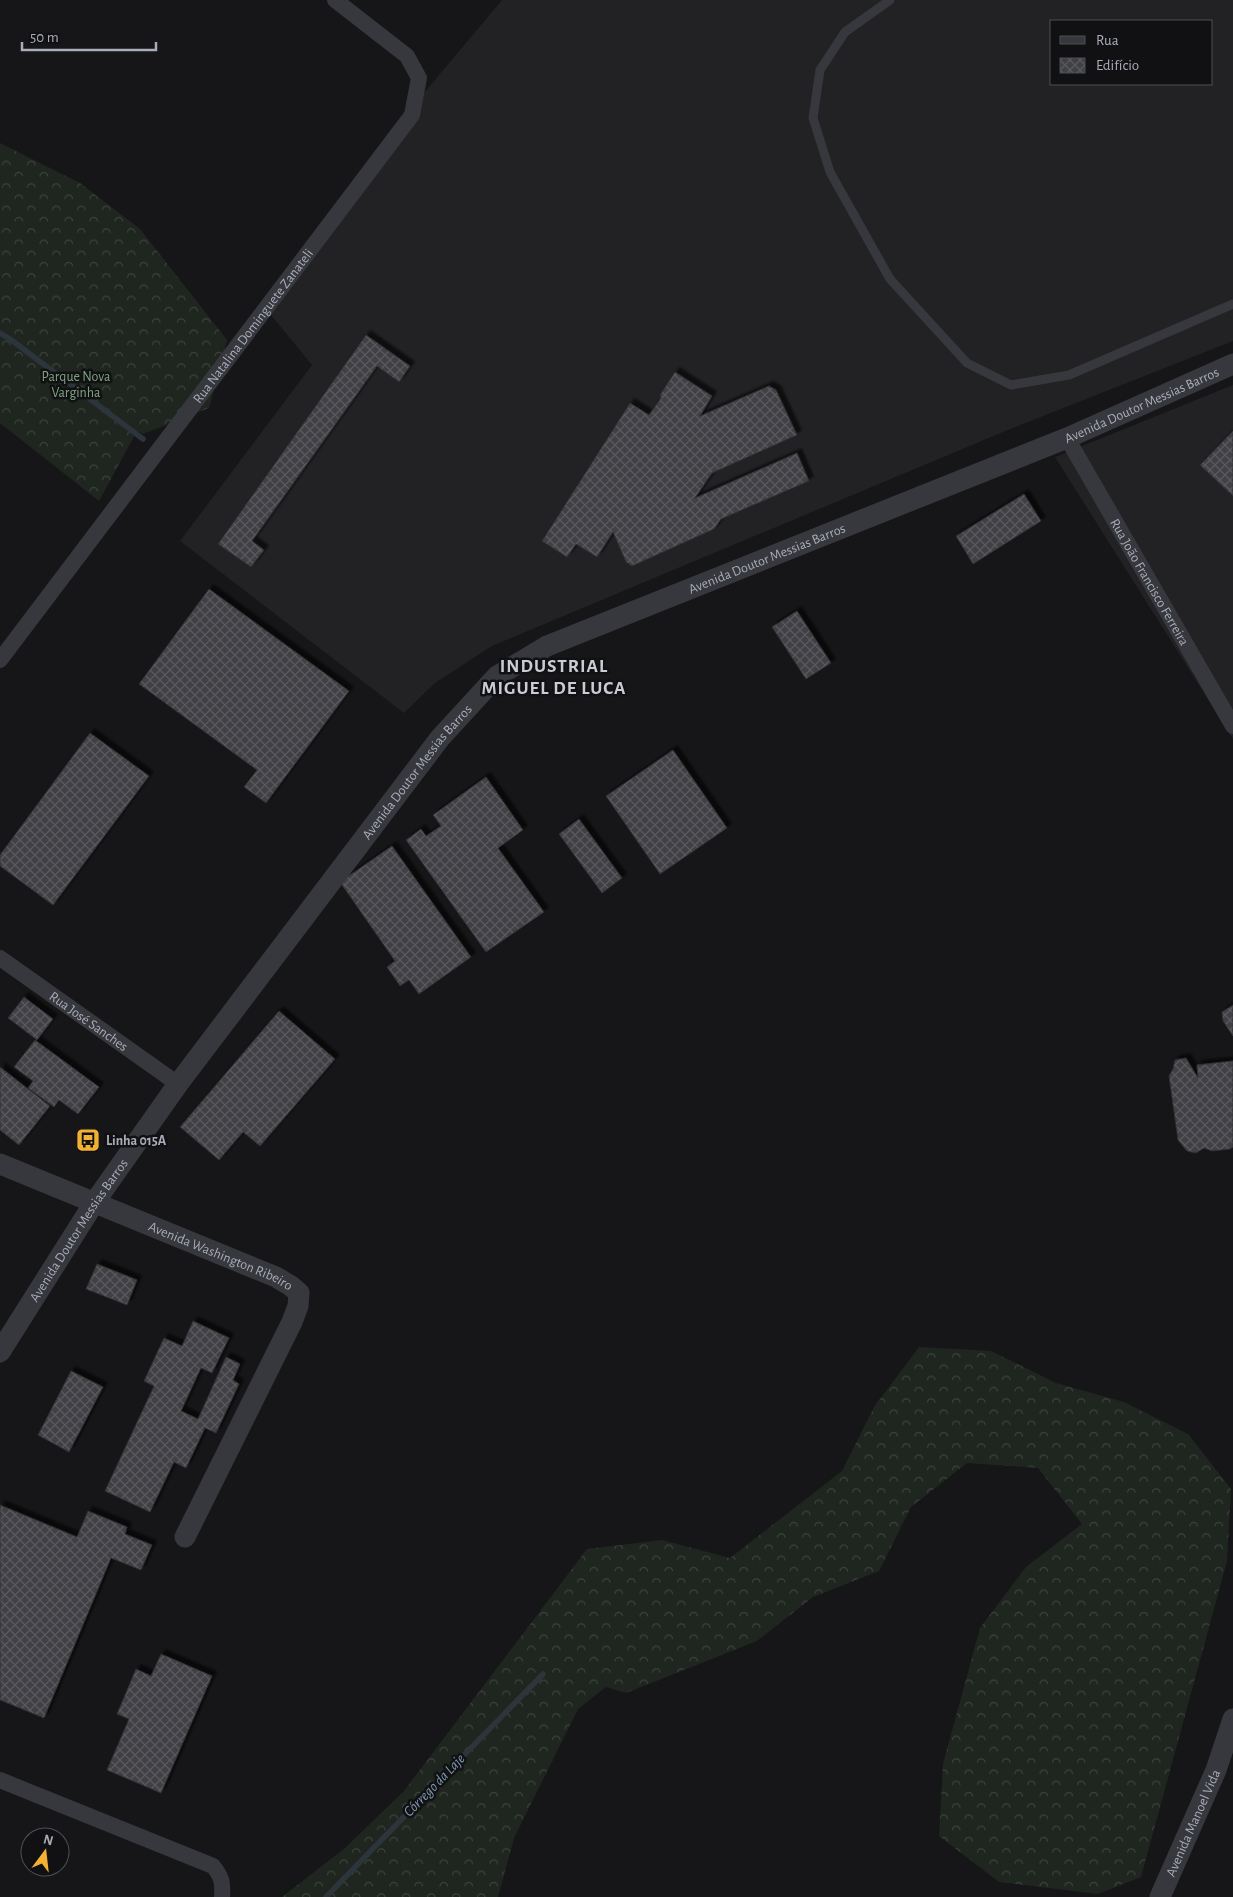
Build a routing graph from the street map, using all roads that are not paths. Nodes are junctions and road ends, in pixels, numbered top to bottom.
1 (336, 0) edge
2 (890, 0) edge
3 (1233, 304) edge
4 (1233, 364) edge
5 (1067, 438) junction
6 (0, 660) edge
7 (1233, 726) edge
8 (0, 958) edge
9 (178, 1084) junction
10 (0, 1164) edge
11 (94, 1203) junction
12 (0, 1352) edge
13 (185, 1538) dead end
14 (1233, 1719) edge
15 (0, 1780) edge
16 (222, 1897) edge
17 (1160, 1897) edge

1 - 6 street, Rua Natalina Dominguete Zanateli
2 - 3 lane
4 - 5 street, Avenida Doutor Messias Barros
5 - 7 street, Rua João Francisco Ferreira
5 - 9 street, Avenida Doutor Messias Barros
8 - 9 street, Rua José Sanches
9 - 11 street, Avenida Doutor Messias Barros
10 - 11 street, Avenida Washington Ribeiro
11 - 12 street, Avenida Doutor Messias Barros
11 - 13 street, Avenida Washington Ribeiro
14 - 17 street, Avenida Manoel Vida
15 - 16 street

